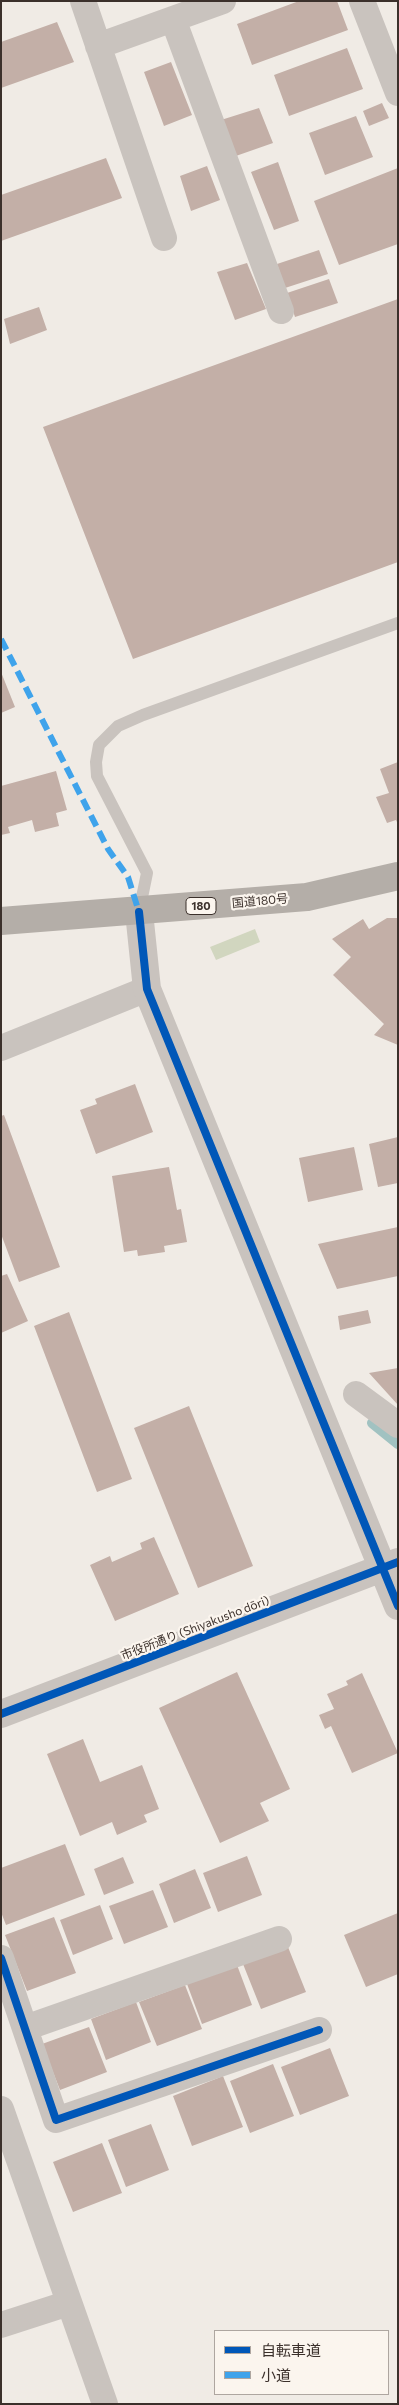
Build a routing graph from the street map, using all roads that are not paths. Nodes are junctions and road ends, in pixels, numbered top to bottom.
1 (83, 1) edge
2 (362, 1) edge
3 (212, 3) edge
4 (173, 19) junction
5 (98, 46) junction
6 (398, 92) edge
7 (164, 238) dead end
8 (281, 311) dead end
9 (398, 623) edge
10 (398, 876) edge
11 (139, 912) junction
12 (1, 921) edge
13 (147, 989) junction
14 (1, 1048) edge
15 (356, 1394) dead end
16 (398, 1425) edge
17 (390, 1565) edge
18 (398, 1606) edge
19 (1, 1714) edge
20 (279, 1939) dead end
21 (1, 1958) edge
22 (25, 2028) junction
23 (319, 2030) dead end
24 (1, 2109) edge
25 (69, 2303) junction
26 (1, 2325) edge
27 (105, 2404) edge

1 - 5 street
2 - 6 street
3 - 4 street
4 - 5 street
4 - 8 street
5 - 7 street
9 - 11 lane
10 - 11 highway, 国道180号 / 180
11 - 12 highway, 国道180号 / 180
11 - 13 street
13 - 14 street
13 - 17 street
15 - 16 street
17 - 18 street
17 - 19 street, 市役所通り (Shiyakusho dōri)
20 - 22 street
21 - 22 street
22 - 23 street
24 - 25 street
25 - 26 street
25 - 27 street

